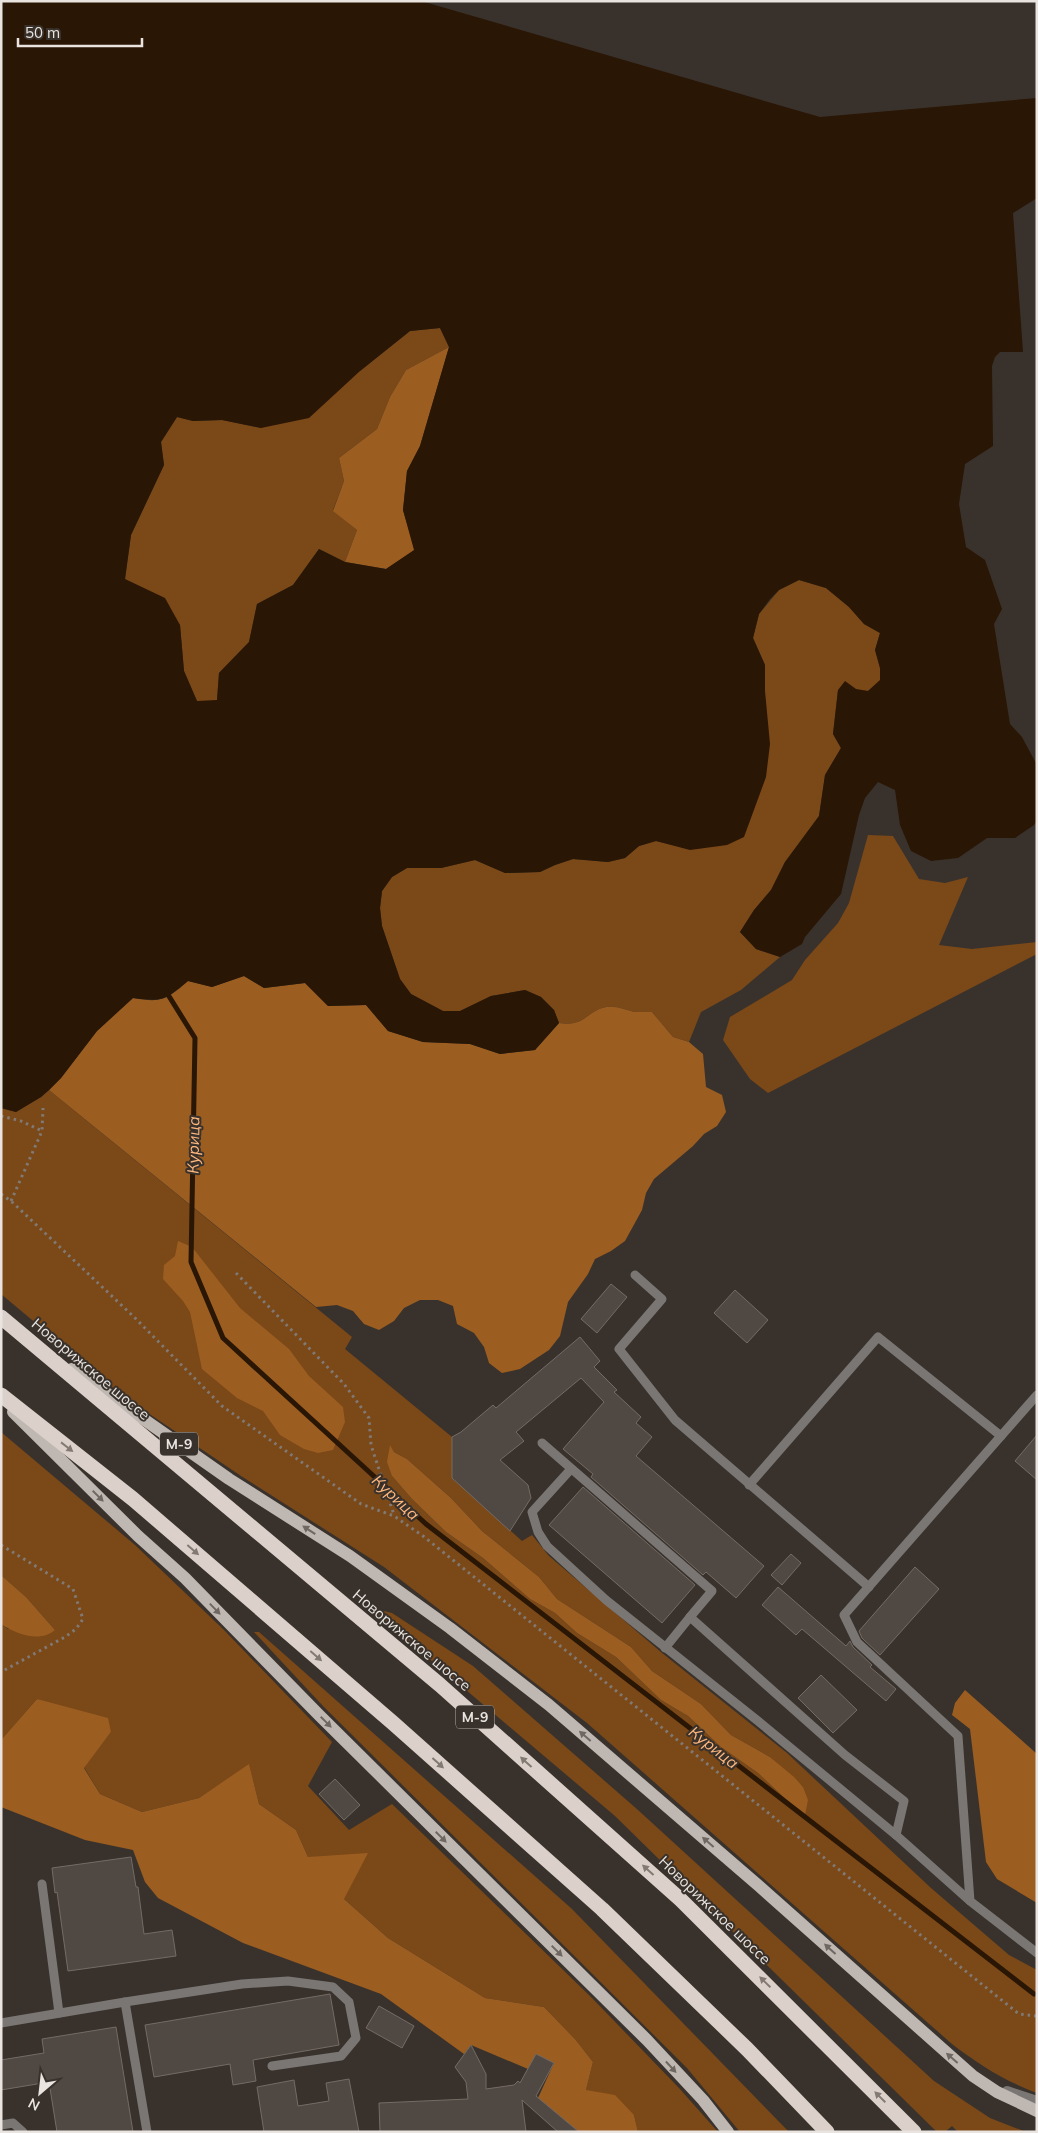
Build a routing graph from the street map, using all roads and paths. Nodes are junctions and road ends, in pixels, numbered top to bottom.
1 (43, 1108) dead end
2 (1, 1116) edge
3 (42, 1131) junction
4 (1, 1194) edge
5 (11, 1201) junction
6 (236, 1273) dead end
7 (635, 1275) dead end
8 (7, 1322) edge
9 (1, 1395) edge
10 (1037, 1395) edge
11 (1, 1400) edge
12 (1001, 1436) junction
13 (542, 1444) dead end
14 (571, 1469) junction
15 (749, 1485) junction
16 (394, 1516) junction
17 (1, 1545) edge
18 (869, 1587) junction
19 (690, 1617) junction
20 (665, 1648) junction
21 (1, 1672) edge
22 (896, 1835) junction
23 (42, 1884) dead end
24 (970, 1901) junction
25 (1037, 1953) edge
26 (125, 2002) junction
27 (59, 2013) junction
28 (1037, 2016) edge
29 (1, 2023) edge
30 (272, 2066) dead end
31 (973, 2076) junction
32 (1037, 2101) edge
33 (1037, 2111) edge
34 (1, 2125) edge
35 (23, 2132) edge
36 (147, 2132) edge
37 (728, 2132) edge
38 (827, 2132) edge
39 (914, 2132) edge

1 - 3 path
2 - 3 path
3 - 5 path
4 - 5 path
5 - 16 path
6 - 16 path
7 - 15 lane
31 -> 8 main road, М-9
39 -> 8 highway, Новорижское шоссе / М-9
9 -> 38 highway
10 - 12 lane
11 -> 37 main road
12 - 15 lane
12 - 18 lane
13 - 14 lane
14 - 19 lane
14 - 20 lane
15 - 18 lane
16 - 28 path
17 - 21 path
18 - 24 lane
19 - 20 lane
19 - 22 lane
20 - 22 lane
22 - 24 lane
23 - 27 lane
24 - 25 lane
26 - 27 lane
26 - 30 lane
26 - 36 lane
27 - 29 lane
31 - 32 street
31 - 33 main road, М-9
34 - 35 lane

